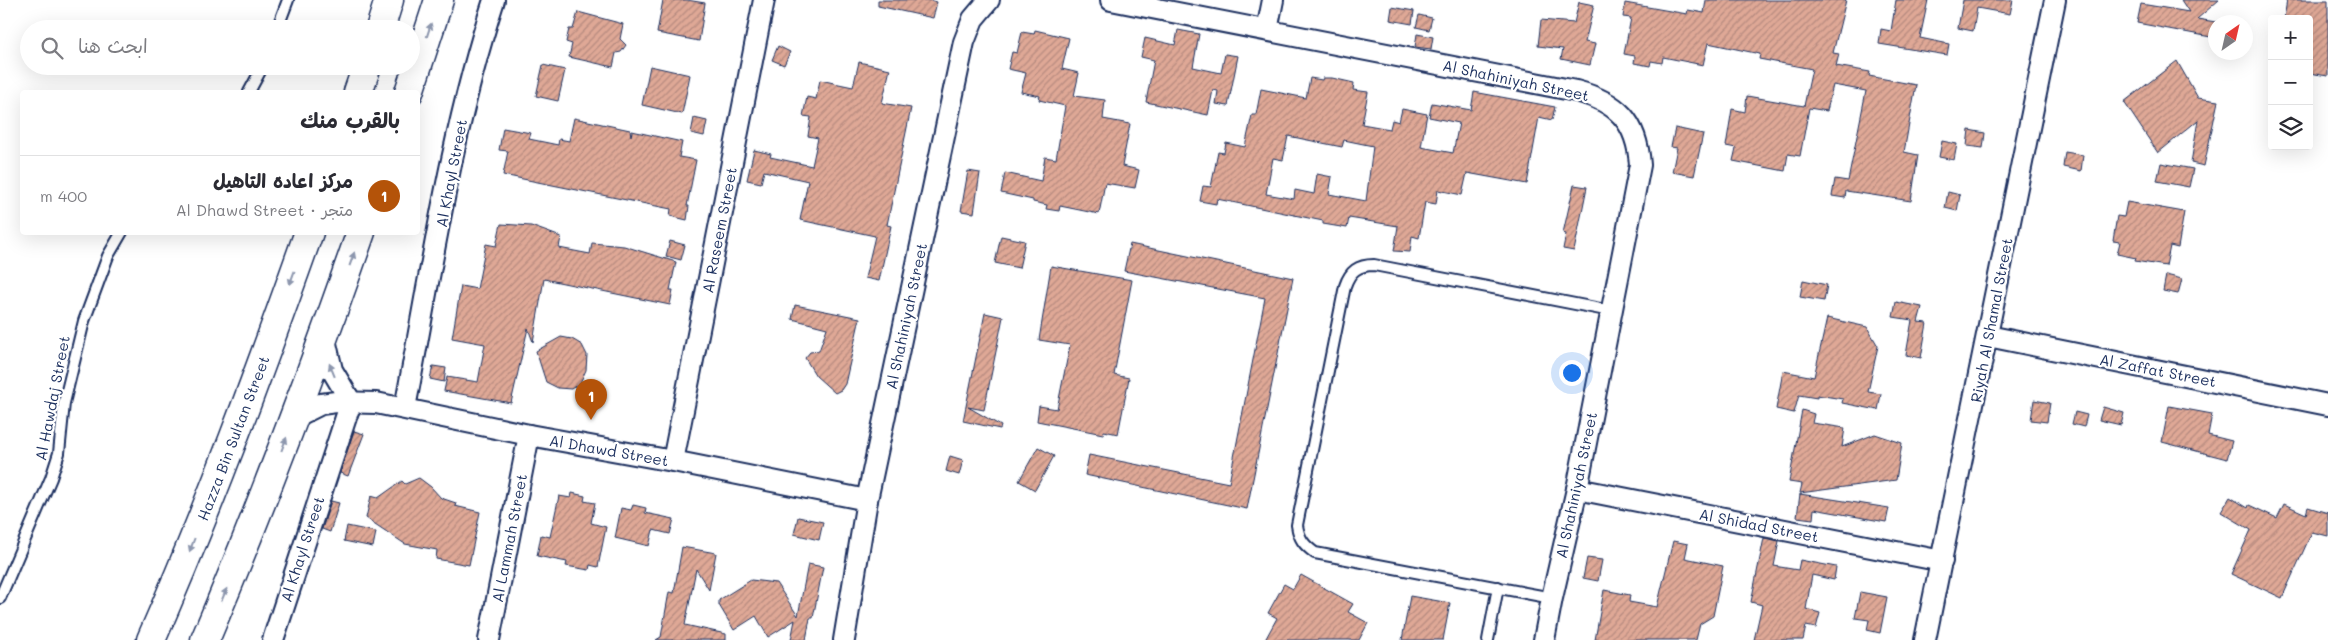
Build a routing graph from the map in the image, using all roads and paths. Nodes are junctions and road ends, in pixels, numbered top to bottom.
1 (288, 0) edge
2 (389, 0) edge
3 (439, 0) edge
4 (494, 0) edge
5 (764, 0) edge
6 (989, 0) edge
7 (1111, 0) edge
8 (1273, 0) edge
9 (2055, 0) edge
10 (280, 20) edge
11 (383, 20) edge
12 (1267, 30) junction
13 (420, 58) edge
14 (258, 75) edge
15 (364, 75) edge
16 (415, 75) edge
17 (250, 90) edge
18 (359, 90) edge
19 (410, 90) edge
20 (120, 235) edge
21 (308, 235) edge
22 (360, 235) edge
23 (1611, 311) junction
24 (324, 335) junction
25 (1988, 336) junction
26 (351, 402) junction
27 (2328, 404) edge
28 (405, 408) junction
29 (295, 417) junction
30 (529, 435) junction
31 (673, 461) junction
32 (1577, 489) junction
33 (867, 500) junction
34 (1942, 560) junction
35 (1498, 587) junction
36 (0, 598) edge
37 (1552, 598) junction
38 (151, 640) edge
39 (205, 640) edge
40 (273, 640) edge
41 (489, 640) edge
42 (844, 640) edge
43 (1488, 640) edge
44 (1544, 640) edge
45 (1925, 640) edge

1 - 10 lane
2 - 11 main road
13 -> 3 main road
4 - 28 street, Al Khayl Street
5 - 31 street, Al Raseem Street
6 - 33 street, Al Shahiniyah Street
7 - 12 street, Al Shahiniyah Street
8 - 12 street
9 - 25 street, Riyah Al Shamal Street
12 - 23 street, Al Shahiniyah Street
14 - 17 lane
15 - 18 main road
19 -> 16 main road
20 - 36 lane, Al Hawdaj Street
21 -> 38 main road, Hazza Bin Sultan Street
24 -> 22 main road
23 - 32 street, Al Shahiniyah Street
23 - 35 lane
26 -> 24 street
24 - 29 main road
25 - 27 street, Al Zaffat Street
25 - 34 street, Riyah Al Shamal Street
26 - 28 street, Al Dhawd Street
26 - 29 street, Al Dhawd Street
26 - 40 street, Al Khayl Street
28 - 30 street, Al Dhawd Street
39 -> 29 main road
30 - 31 street, Al Dhawd Street
30 - 41 street, Al Lammah Street
31 - 33 street, Al Dhawd Street
32 - 34 street, Al Shidad Street
32 - 37 street, Al Shahiniyah Street
33 - 42 street, Al Shahiniyah Street
34 - 45 street, Riyah Al Shamal Street
35 - 37 lane
35 - 43 lane
37 - 44 street, Al Shahiniyah Street

